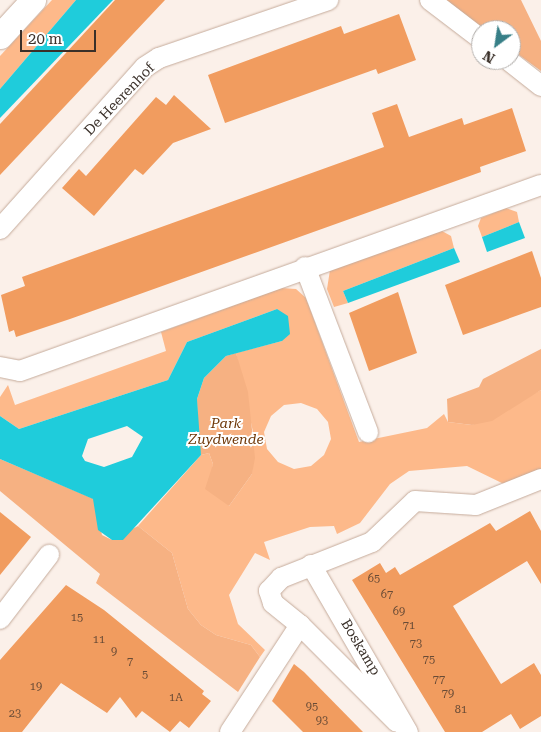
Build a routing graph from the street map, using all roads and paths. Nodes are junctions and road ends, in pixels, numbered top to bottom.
1 (33, 0) edge
2 (328, 0) edge
3 (430, 0) edge
4 (471, 31) edge
5 (0, 36) edge
6 (521, 70) edge
7 (541, 86) edge
8 (541, 186) edge
9 (0, 229) edge
10 (305, 268) junction
11 (0, 366) edge
12 (368, 432) dead end
13 (541, 479) edge
14 (49, 555) dead end
15 (311, 565) junction
16 (0, 619) edge
17 (300, 625) junction
18 (230, 732) edge
19 (408, 732) edge

1 - 5 street
2 - 9 street, De Heerenhof
3 - 4 street
6 - 7 street
8 - 10 street
10 - 11 street
10 - 12 street
13 - 15 street, Boskamp
14 - 16 street
15 - 17 street, Boskamp
15 - 19 street, Boskamp
17 - 18 street
17 - 19 street, Boskamp

